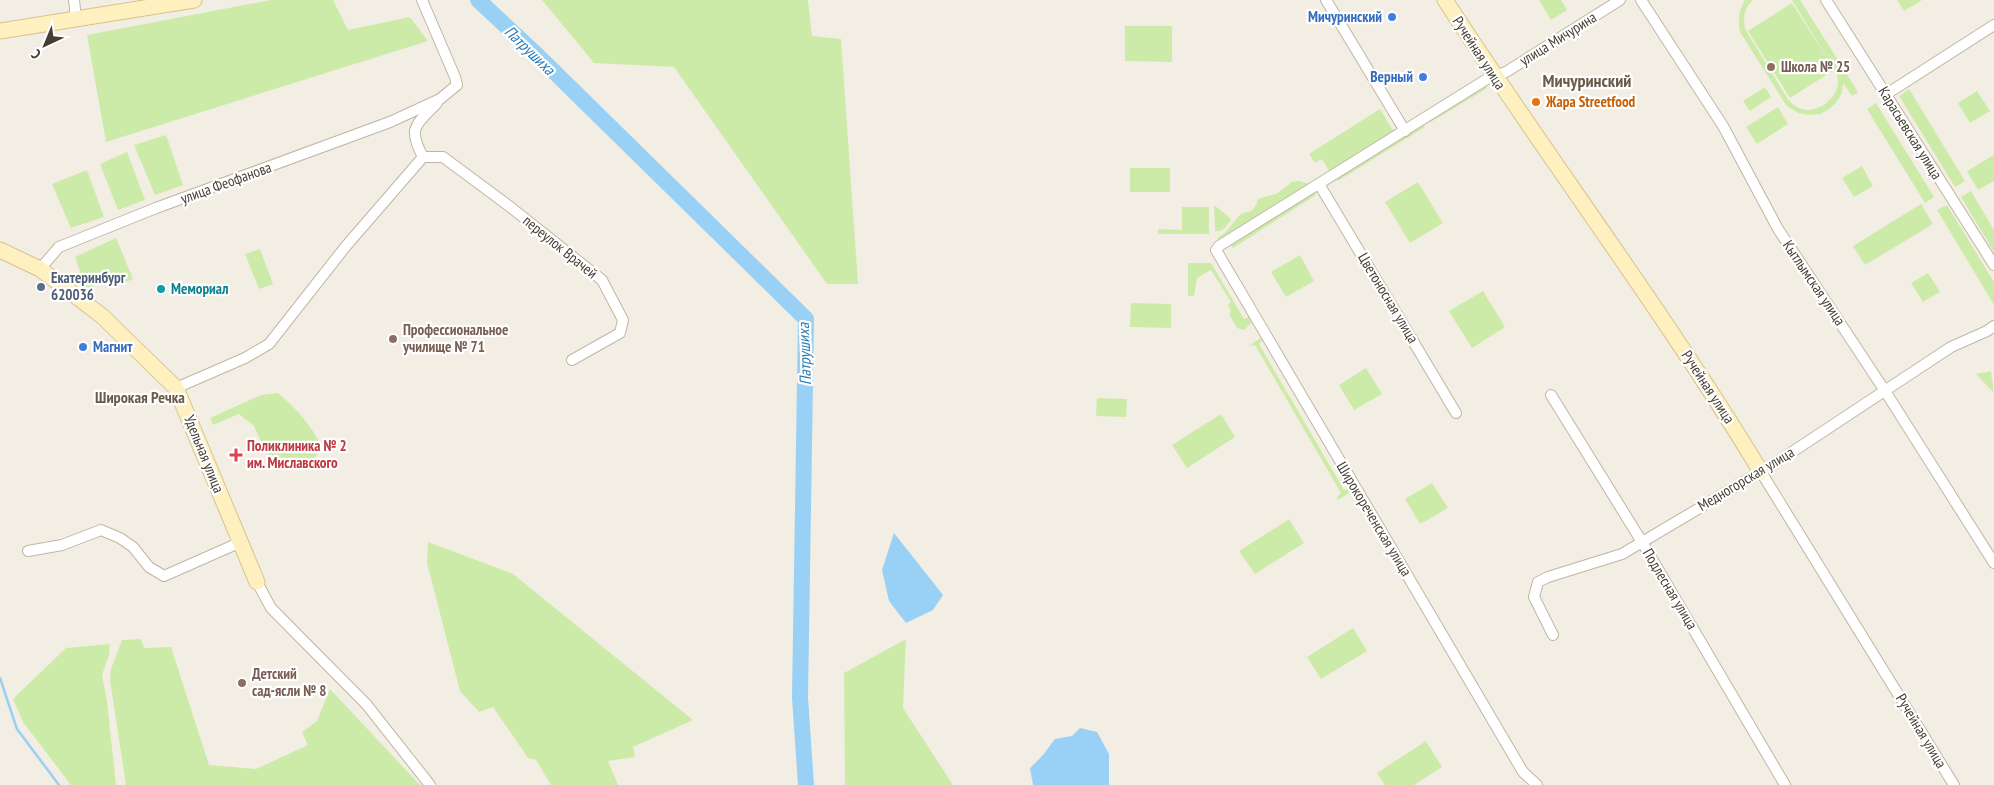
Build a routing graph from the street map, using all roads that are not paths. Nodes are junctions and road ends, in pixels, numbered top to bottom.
1 (74, 0) edge
2 (194, 0) edge
3 (422, 0) edge
4 (1326, 0) edge
5 (1445, 0) edge
6 (1620, 0) edge
7 (1641, 0) edge
8 (1826, 0) edge
9 (76, 18) junction
10 (1994, 25) edge
11 (0, 31) edge
12 (1494, 75) junction
13 (1886, 95) junction
14 (440, 99) junction
15 (1405, 131) junction
16 (423, 157) junction
17 (1319, 184) junction
18 (0, 250) edge
19 (1994, 265) edge
20 (40, 269) junction
21 (1994, 326) edge
22 (572, 360) dead end
23 (176, 388) junction
24 (1885, 391) junction
25 (1551, 395) dead end
26 (1456, 413) dead end
27 (1761, 472) junction
28 (241, 542) junction
29 (1642, 542) junction
30 (28, 551) dead end
31 (1994, 563) edge
32 (257, 582) joint
33 (1553, 635) dead end
34 (430, 785) edge
35 (1537, 785) edge
36 (1785, 785) edge
37 (1954, 785) edge

1 - 9 street
2 - 9 street
3 - 14 street, улица Феофанова
4 - 15 street
5 - 12 street, Ручейная улица
6 - 12 street, улица Мичурина
7 - 24 street, Кытлымская улица
8 - 13 street, Карасьевская улица
9 - 11 street
10 - 13 street
12 - 15 street
12 - 27 street, Ручейная улица
13 - 19 street, Карасьевская улица
14 - 16 street
14 - 20 street, улица Феофанова
15 - 17 street
16 - 22 street, переулок Врачей
16 - 23 street
17 - 26 street, Цветоносная улица
17 - 35 street, Широкореченская улица
18 - 20 street
20 - 23 street, Удельная улица
21 - 24 street, Медногорская улица
23 - 28 street, Удельная улица
24 - 27 street, Медногорская улица
24 - 31 street, Кытлымская улица
25 - 29 street, Подлесная улица
27 - 29 street, Медногорская улица
27 - 37 street, Ручейная улица
28 - 30 street
28 - 32 street, Удельная улица
29 - 33 street, Медногорская улица
29 - 36 street, Подлесная улица
32 - 34 street, Удельная улица

